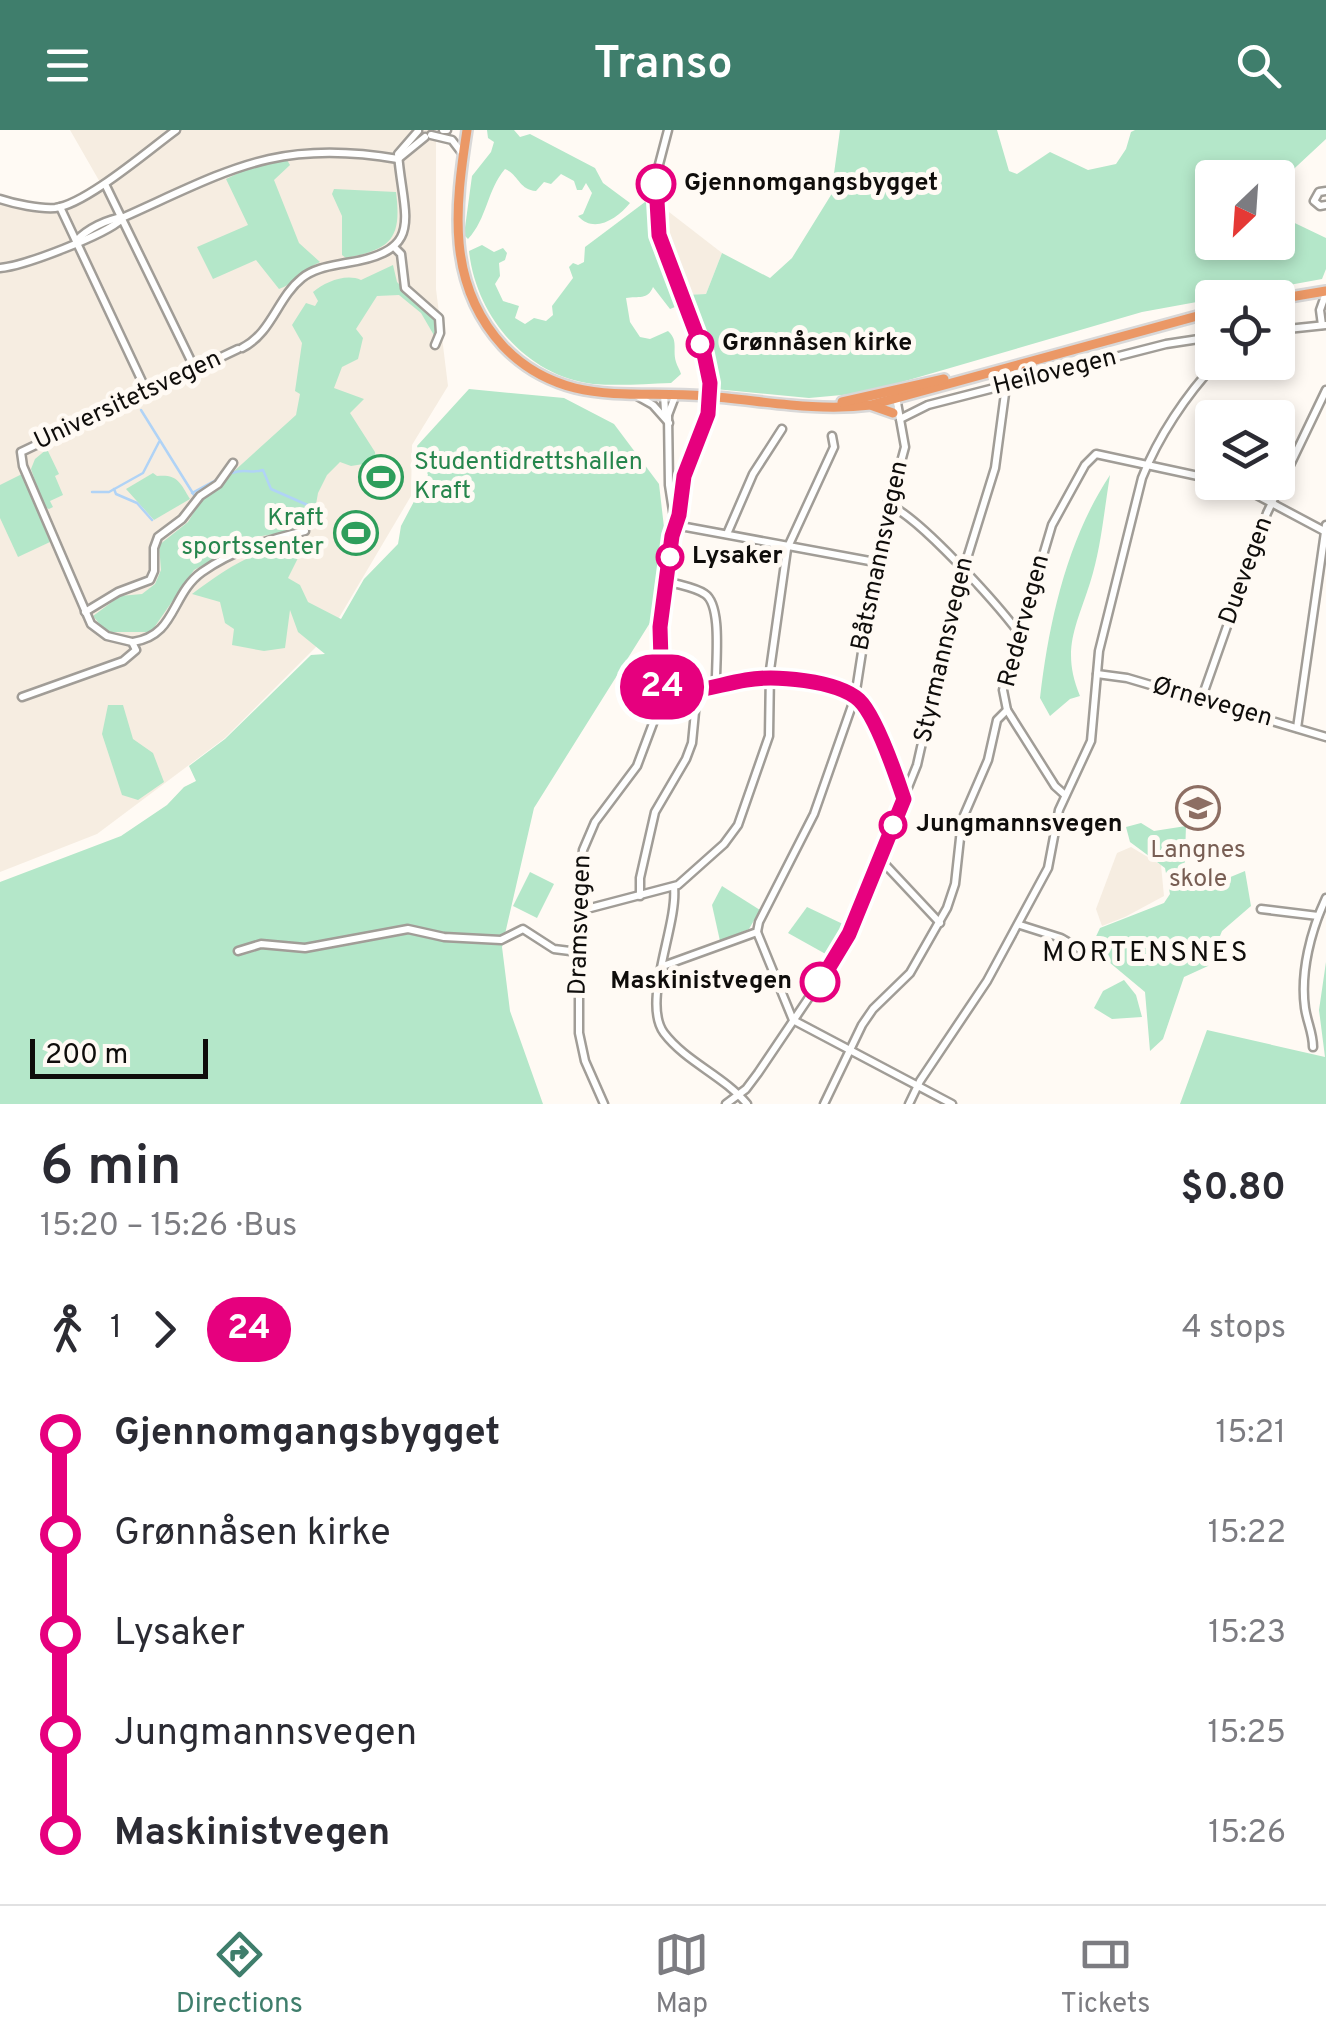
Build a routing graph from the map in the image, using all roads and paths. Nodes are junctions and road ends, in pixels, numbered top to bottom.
1 (176, 130) edge
2 (418, 130) edge
3 (470, 130) edge
4 (668, 130) edge
5 (430, 134) edge
6 (464, 150) junction
7 (398, 159) junction
8 (105, 184) junction
9 (1326, 191) edge
10 (0, 198) edge
11 (1326, 205) edge
12 (60, 206) junction
13 (124, 218) junction
14 (76, 241) junction
15 (394, 248) junction
16 (0, 268) edge
17 (1323, 292) edge
18 (1295, 296) edge
19 (1195, 317) edge
20 (1324, 325) edge
21 (1295, 328) edge
22 (1195, 340) edge
23 (436, 345) dead end
24 (195, 369) junction
25 (1202, 380) edge
26 (1006, 386) junction
27 (1326, 390) edge
28 (147, 392) junction
29 (631, 393) junction
30 (670, 394) junction
31 (894, 397) junction
32 (870, 405) junction
33 (806, 407) junction
34 (897, 416) junction
35 (668, 419) junction
36 (782, 429) dead end
37 (832, 436) dead end
38 (232, 463) dead end
39 (1147, 466) junction
40 (1195, 476) edge
41 (1266, 500) edge
42 (1272, 503) junction
43 (887, 504) junction
44 (676, 525) junction
45 (1325, 529) edge
46 (305, 531) dead end
47 (727, 534) junction
48 (789, 545) junction
49 (876, 562) junction
50 (962, 571) junction
51 (667, 581) junction
52 (85, 612) junction
53 (1019, 633) junction
54 (132, 642) junction
55 (1097, 674) junction
56 (770, 678) junction
57 (716, 687) junction
58 (696, 691) junction
59 (662, 692) junction
60 (22, 697) dead end
61 (855, 697) junction
62 (1200, 700) junction
63 (1008, 710) junction
64 (1297, 728) junction
65 (1326, 736) edge
66 (1065, 795) junction
67 (904, 799) junction
68 (880, 859) junction
69 (674, 887) junction
70 (640, 896) junction
71 (1326, 898) edge
72 (1261, 908) dead end
73 (579, 911) junction
74 (1318, 916) junction
75 (940, 923) junction
76 (1020, 925) junction
77 (758, 932) junction
78 (238, 951) dead end
79 (578, 952) junction
80 (1087, 953) dead end
81 (663, 966) junction
82 (793, 1020) junction
83 (1313, 1047) dead end
84 (849, 1052) junction
85 (917, 1086) junction
86 (739, 1095) junction
87 (604, 1104) edge
88 (726, 1104) edge
89 (747, 1104) edge
90 (824, 1104) edge
91 (910, 1104) edge
92 (952, 1104) edge

1 - 8 street
2 - 5 street
2 - 7 street
3 - 6 highway
4 - 44 street, Dramsvegen, bridge
5 - 6 street
5 - 7 street
6 - 29 highway
7 - 13 street
7 - 15 street
8 - 12 street
8 - 13 street
9 - 11 street
10 - 12 street
12 - 14 street
13 - 14 street
13 - 24 street
14 - 16 street
14 - 28 street
15 - 23 street
15 - 24 street, Universitetsvegen
17 - 18 highway
17 - 20 street
19 - 31 highway
20 - 21 street
22 - 26 street, Heilovegen
24 - 28 street, Universitetsvegen
25 - 39 street
26 - 34 street, Heilovegen
26 - 50 street, Styrmannsvegen
27 - 42 street, Duevegen
28 - 52 street, Universitetsvegen
29 - 30 highway
29 - 35 street
30 - 33 highway
30 - 35 street, Dramsvegen
31 - 32 highway
31 - 33 highway
31 - 34 street, Båtsmannsvegen
32 - 33 highway
32 - 34 highway
34 - 43 street, Båtsmannsvegen
35 - 44 street, Dramsvegen
36 - 47 street
37 - 48 street
38 - 52 street
39 - 40 street
39 - 53 street, Redervegen
39 - 55 street
41 - 42 street
42 - 45 street
42 - 62 street, Duevegen
43 - 49 street, Båtsmannsvegen
43 - 50 street
44 - 47 street
44 - 51 street, Dramsvegen
45 - 64 street
46 - 54 street
47 - 48 street
48 - 49 street
48 - 56 street
49 - 61 street, Båtsmannsvegen
50 - 53 street
50 - 67 street, Styrmannsvegen
51 - 57 street
51 - 59 street, Dramsvegen
52 - 54 street
53 - 63 street, Redervegen
54 - 60 street
55 - 62 street, Ørnevegen
55 - 66 street
56 - 57 street
56 - 61 street
56 - 69 street
57 - 58 street
58 - 59 street
58 - 70 street
59 - 73 street, Dramsvegen
61 - 67 street
61 - 77 street, Båtsmannsvegen
62 - 64 street, Ørnevegen
63 - 66 street
63 - 75 street, Redervegen
64 - 65 street, Ørnevegen
66 - 76 street
67 - 68 street, Styrmannsvegen
68 - 75 street
68 - 82 street, Styrmannsvegen
69 - 70 street
69 - 81 street
70 - 73 street
71 - 74 street
72 - 74 street
73 - 79 street, Dramsvegen
74 - 83 street
75 - 84 street, Redervegen
76 - 80 street
76 - 85 street
77 - 81 street
77 - 82 street
78 - 79 street
79 - 87 street, Dramsvegen
81 - 86 street
82 - 84 street
82 - 86 street, Styrmannsvegen
84 - 85 street
84 - 90 street, Redervegen
85 - 91 street
85 - 92 street
86 - 88 street, Styrmannsvegen
86 - 89 street

